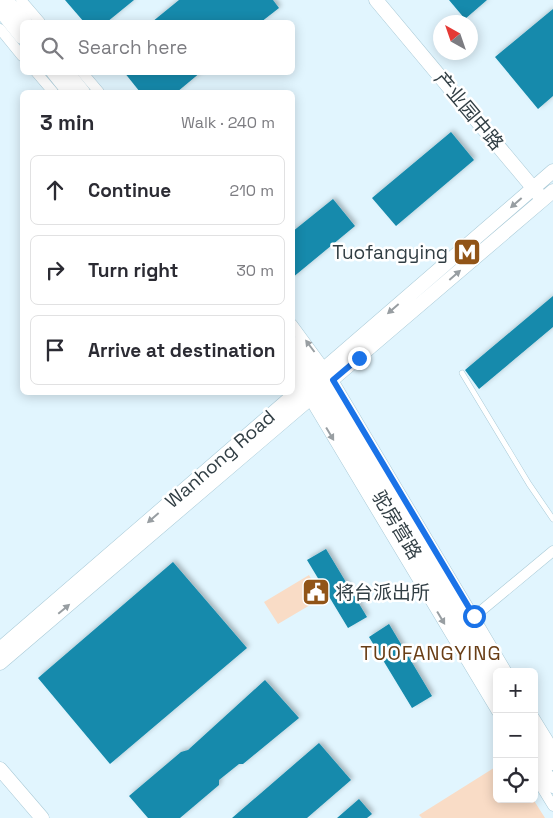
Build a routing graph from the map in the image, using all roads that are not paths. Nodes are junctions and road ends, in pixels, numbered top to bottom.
1 (6, 0) edge
2 (21, 0) edge
3 (376, 0) edge
4 (0, 10) edge
5 (23, 20) edge
6 (38, 20) edge
7 (0, 29) edge
8 (20, 35) edge
9 (20, 54) edge
10 (39, 75) edge
11 (55, 75) edge
12 (69, 75) edge
13 (85, 75) edge
14 (51, 90) edge
15 (67, 90) edge
16 (81, 90) edge
17 (97, 90) edge
18 (553, 171) edge
19 (533, 188) junction
20 (548, 196) edge
21 (295, 332) edge
22 (295, 349) edge
23 (295, 365) edge
24 (462, 373) dead end
25 (314, 384) edge
26 (553, 519) edge
27 (553, 552) edge
28 (471, 619) junction
29 (0, 649) edge
30 (0, 663) edge
31 (496, 668) edge
32 (505, 668) edge
33 (493, 684) edge
34 (493, 705) edge
35 (538, 724) edge
36 (538, 739) edge
37 (553, 748) edge
38 (536, 758) edge
39 (553, 763) edge
40 (0, 769) edge
41 (538, 782) edge
42 (0, 783) edge
43 (553, 786) edge
44 (553, 806) edge
45 (30, 818) edge
46 (42, 818) edge

1 - 5 street
2 - 6 street
3 - 19 street, 产业园中路
4 - 8 street
7 - 9 street
10 - 14 street
11 - 15 street
12 - 16 street
13 - 17 street
18 - 19 street, Wanhong Road
19 - 20 street, 产业园中路
19 -> 25 street, Wanhong Road
25 -> 20 street, Wanhong Road
25 -> 21 street
22 - 25 street, 驼房营路
23 - 25 street, 驼房营路
24 - 26 lane
25 - 28 street, 驼房营路
25 -> 29 street, Wanhong Road
30 -> 25 street, Wanhong Road
25 - 33 street, 驼房营路
25 -> 34 street
27 - 28 street
28 - 31 street, 驼房营路
28 - 32 street
35 - 37 street
36 - 39 street
38 - 43 street
40 - 46 street
41 - 44 street
42 - 45 street

